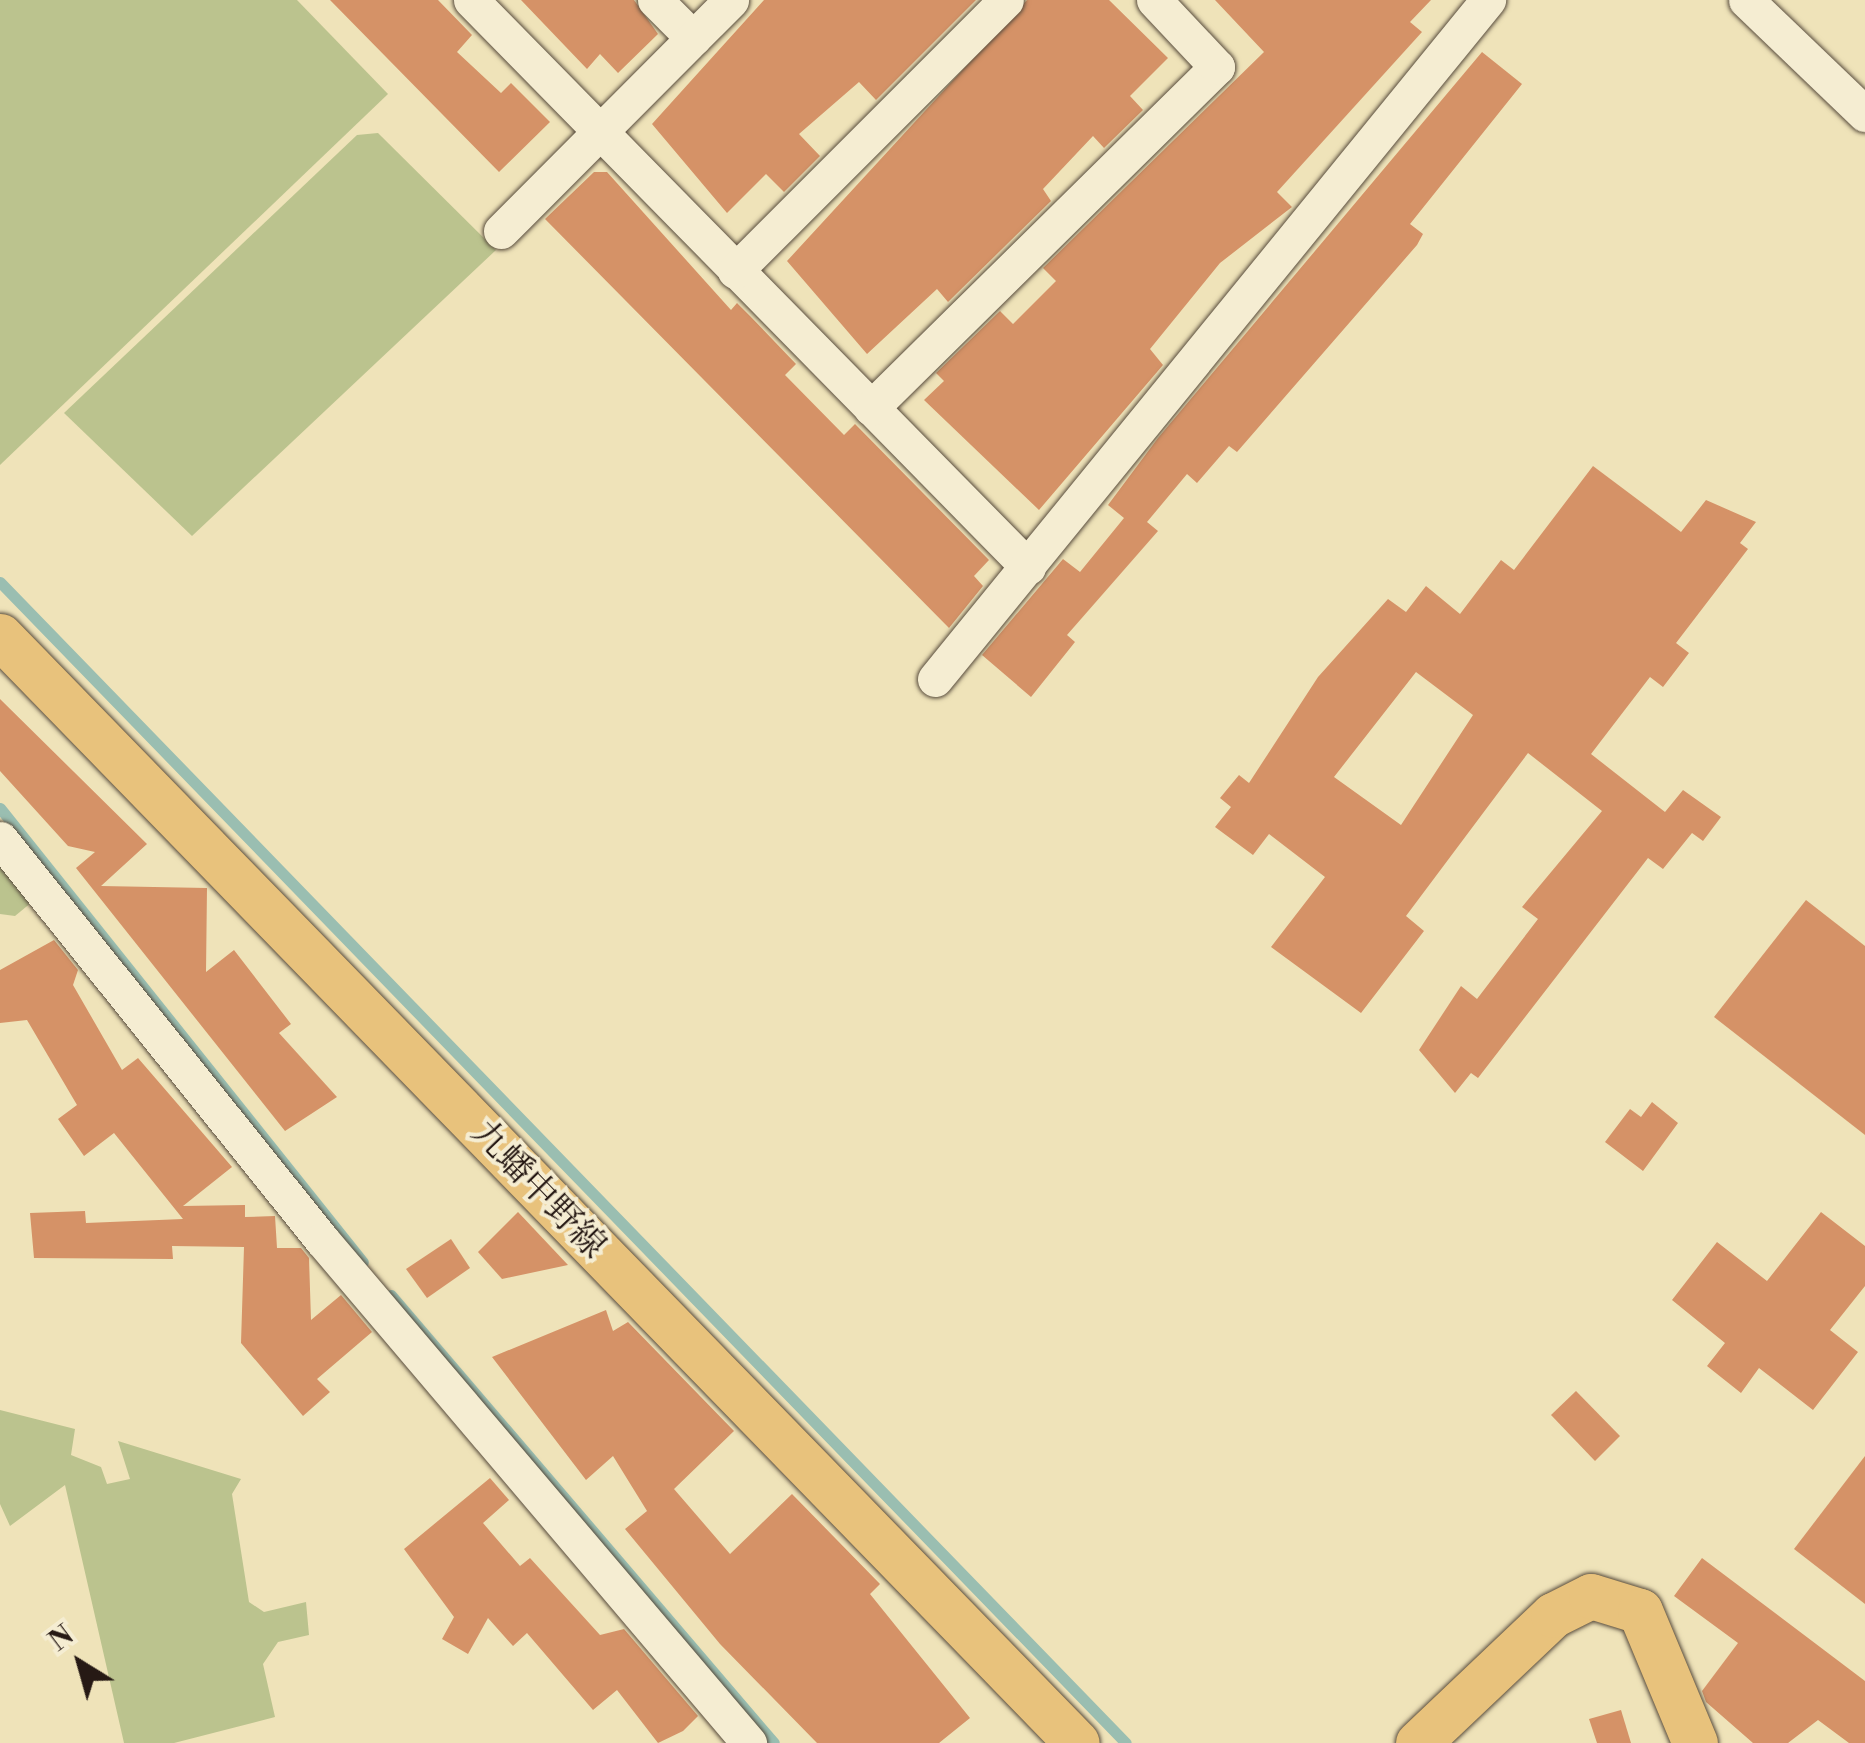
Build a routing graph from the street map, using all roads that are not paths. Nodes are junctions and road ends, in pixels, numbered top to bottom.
1 (471, 0) edge
2 (655, 0) edge
3 (731, 0) edge
4 (1006, 0) edge
5 (1154, 0) edge
6 (1488, 0) edge
7 (1746, 0) edge
8 (693, 38) junction
9 (1865, 114) edge
10 (598, 132) junction
11 (501, 231) dead end
12 (735, 271) junction
13 (871, 408) junction
14 (1028, 567) junction
15 (0, 636) edge
16 (935, 679) dead end
17 (0, 839) edge
18 (749, 1743) edge
19 (1077, 1743) edge
20 (1418, 1743) edge
21 (1695, 1743) edge

1 - 10 street
2 - 8 street
3 - 8 street
4 - 12 street
5 - 13 street
6 - 14 street
7 - 9 street
8 - 10 street
10 - 11 street
10 - 12 street
12 - 13 street
13 - 14 street
14 - 16 street
15 - 19 main road, 九蟠中野線
17 - 18 street
20 - 21 main road

